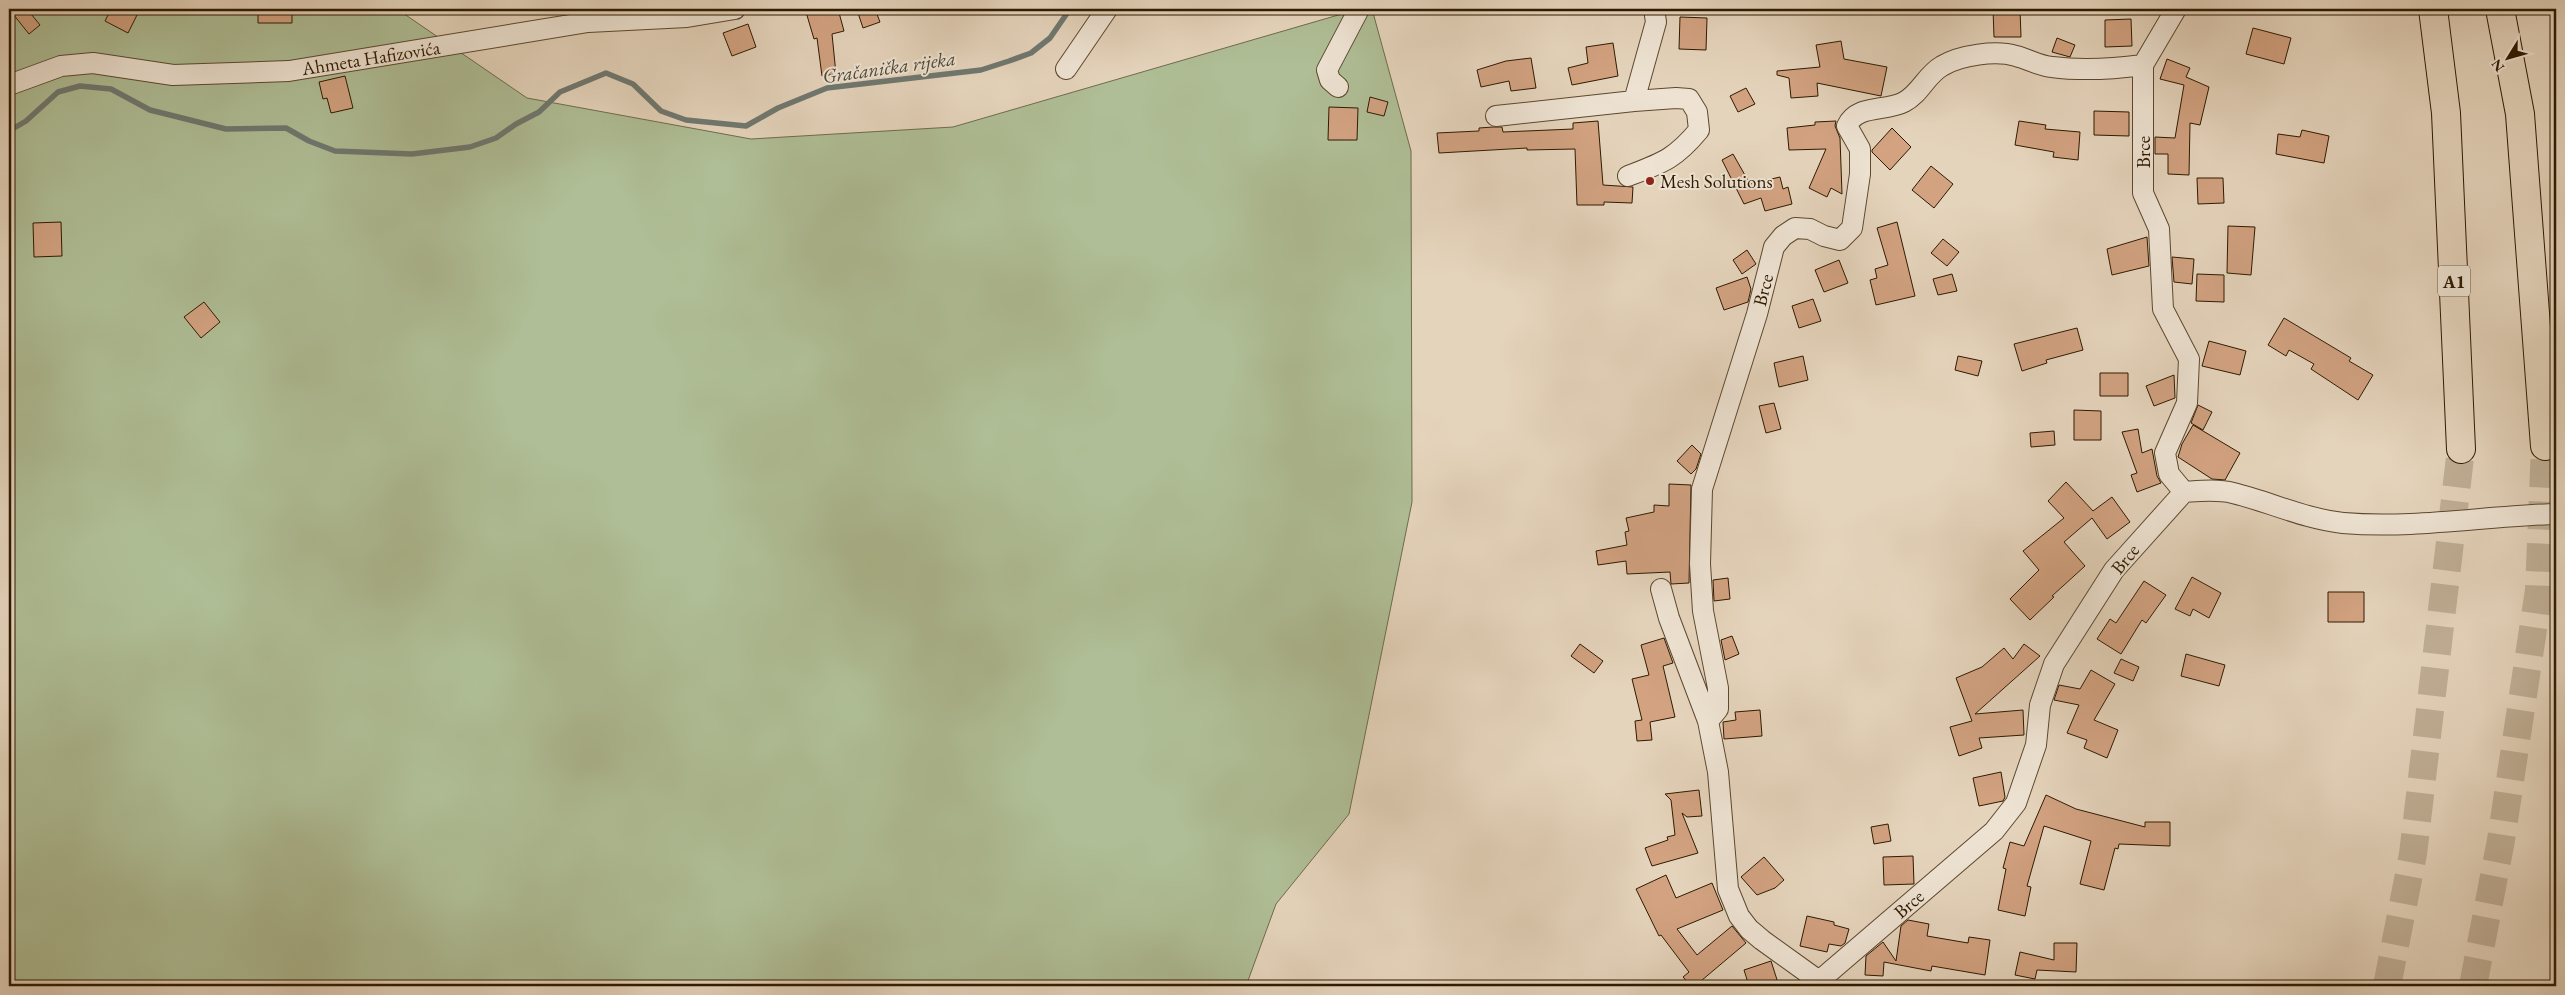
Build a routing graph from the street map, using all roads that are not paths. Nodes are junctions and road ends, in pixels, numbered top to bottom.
1 (735, 9) edge
2 (1107, 9) edge
3 (1359, 9) edge
4 (1654, 9) edge
5 (2176, 9) edge
6 (2433, 9) edge
7 (2500, 9) edge
8 (2143, 65) junction
9 (1066, 69) dead end
10 (9, 85) edge
11 (1338, 87) dead end
12 (1634, 101) junction
13 (1496, 116) dead end
14 (1628, 176) dead end
15 (2545, 446) tunnel mouth
16 (2461, 449) tunnel mouth
17 (2184, 492) junction
18 (2556, 514) edge
19 (1661, 589) dead end
20 (1708, 722) junction
21 (1821, 984) edge

1 - 10 street, Ahmeta Hafizovića
2 - 9 street
3 - 11 street
4 - 12 street
5 - 8 street
6 - 16 highway, A1
7 - 15 highway
8 - 17 street, Brce
8 - 20 street, Brce
12 - 13 street
12 - 14 street
17 - 18 street
17 - 21 street, Brce
19 - 20 street, Brce
20 - 21 street, Brce

